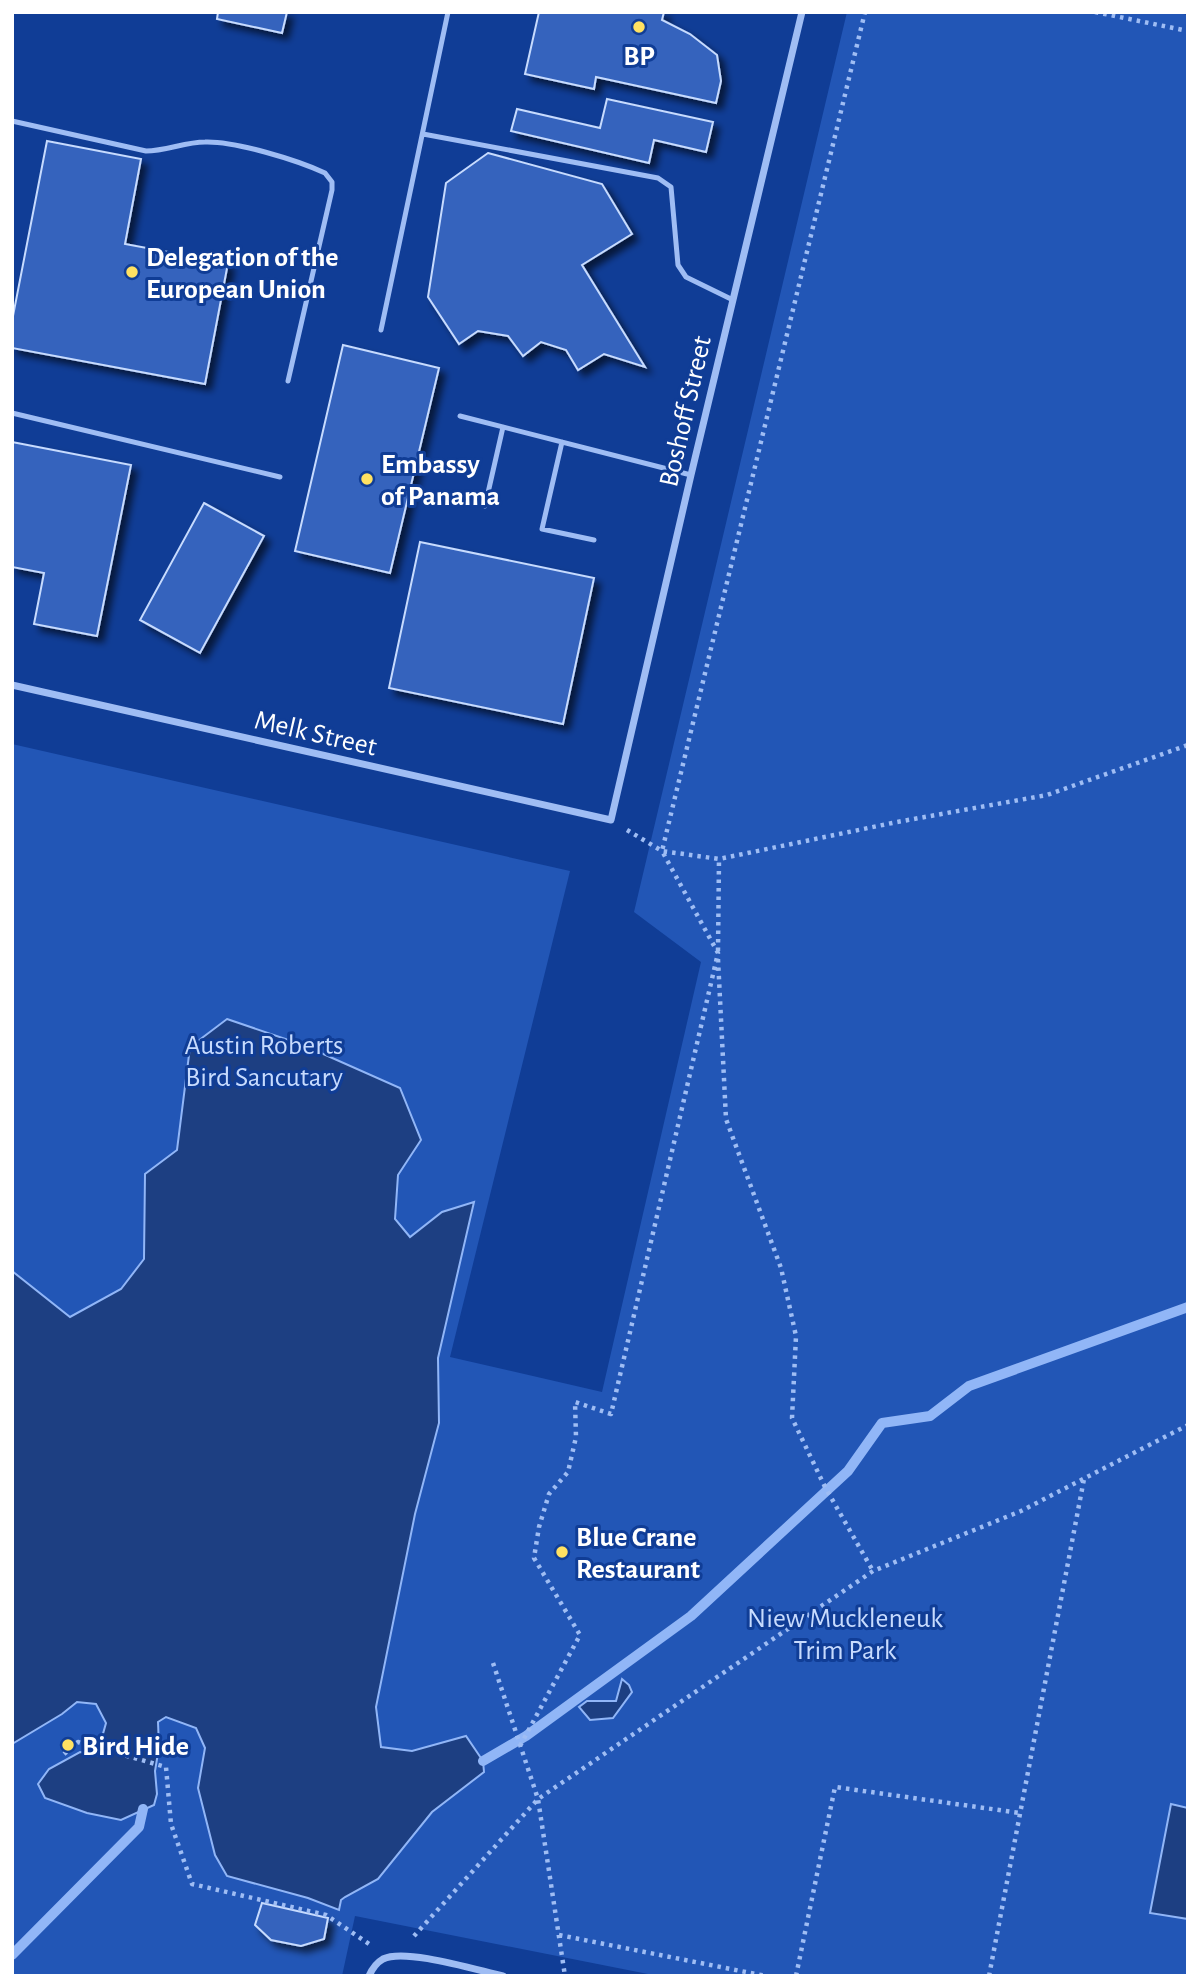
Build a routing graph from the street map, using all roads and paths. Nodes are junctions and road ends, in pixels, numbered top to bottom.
1 (448, 12) edge
2 (802, 12) edge
3 (865, 12) edge
4 (1095, 12) edge
5 (1188, 31) edge
6 (12, 121) edge
7 (422, 134) junction
8 (733, 300) junction
9 (381, 330) dead end
10 (288, 381) dead end
11 (12, 413) edge
12 (460, 416) dead end
13 (503, 427) junction
14 (562, 442) junction
15 (691, 475) junction
16 (280, 477) dead end
17 (485, 506) dead end
18 (594, 540) dead end
19 (12, 685) edge
20 (1188, 745) edge
21 (611, 820) junction
22 (662, 851) junction
23 (719, 859) junction
24 (718, 953) junction
25 (1188, 1425) edge
26 (1084, 1479) junction
27 (873, 1571) junction
28 (493, 1663) dead end
29 (520, 1746) junction
30 (64, 1754) dead end
31 (538, 1799) junction
32 (1020, 1813) junction
33 (559, 1935) junction
34 (411, 1940) dead end
35 (367, 1944) dead end
36 (369, 1976) edge
37 (503, 1976) edge
38 (565, 1976) edge
39 (766, 1976) edge
40 (796, 1976) edge
41 (989, 1976) edge

1 - 7 lane
2 - 8 street, Boshoff Street
3 - 22 path
4 - 5 path
6 - 10 lane
7 - 8 lane
7 - 9 lane
8 - 15 street, Boshoff Street
11 - 16 lane
12 - 13 lane
13 - 14 lane
13 - 17 lane
14 - 15 lane
14 - 18 lane
15 - 21 street, Boshoff Street
19 - 21 street, Melk Street
20 - 23 path
21 - 22 path
22 - 23 path
22 - 24 path
23 - 24 path
24 - 27 path
24 - 29 path
25 - 26 path
26 - 27 path
26 - 32 path
27 - 31 path
28 - 29 path
29 - 31 path
30 - 35 path
31 - 33 path
31 - 34 path
32 - 40 path
32 - 41 path
33 - 38 path
33 - 39 path
36 - 37 street

